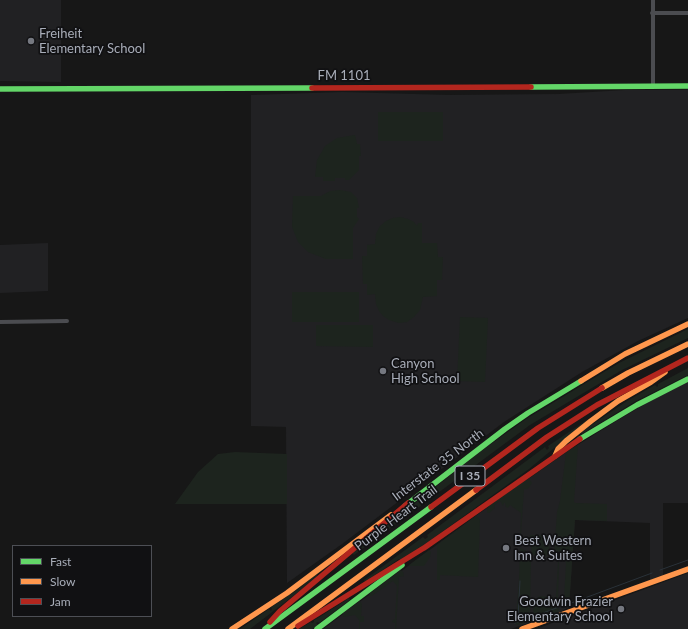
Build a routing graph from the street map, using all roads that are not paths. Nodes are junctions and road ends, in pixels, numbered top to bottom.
1 (653, 0) edge
2 (652, 13) junction
3 (688, 13) edge
4 (653, 86) junction
5 (688, 86) edge
6 (0, 89) edge
7 (67, 321) dead end
8 (0, 322) edge
9 (688, 324) edge
10 (688, 344) edge
11 (686, 359) edge
12 (688, 379) edge
13 (555, 456) junction
14 (408, 503) junction
15 (427, 546) junction
16 (688, 569) edge
17 (232, 629) edge
18 (264, 629) edge
19 (288, 629) edge
20 (293, 629) edge
21 (317, 629) edge
22 (522, 629) edge

1 - 2 street
2 - 3 street
2 - 4 street
4 - 5 main road, FM 1101 / FM 1101
4 - 6 main road, FM 1101 / FM 1101
7 - 8 street
9 - 14 main road, Interstate 35 North
10 - 18 main road, Purple Heart Trail / I 35
11 - 13 main road
11 - 19 main road, Purple Heart Trail / I 35
12 - 13 main road
13 - 15 main road
14 - 17 main road, Interstate 35 North
14 - 18 main road
15 - 20 main road
15 - 21 main road
16 - 22 main road

